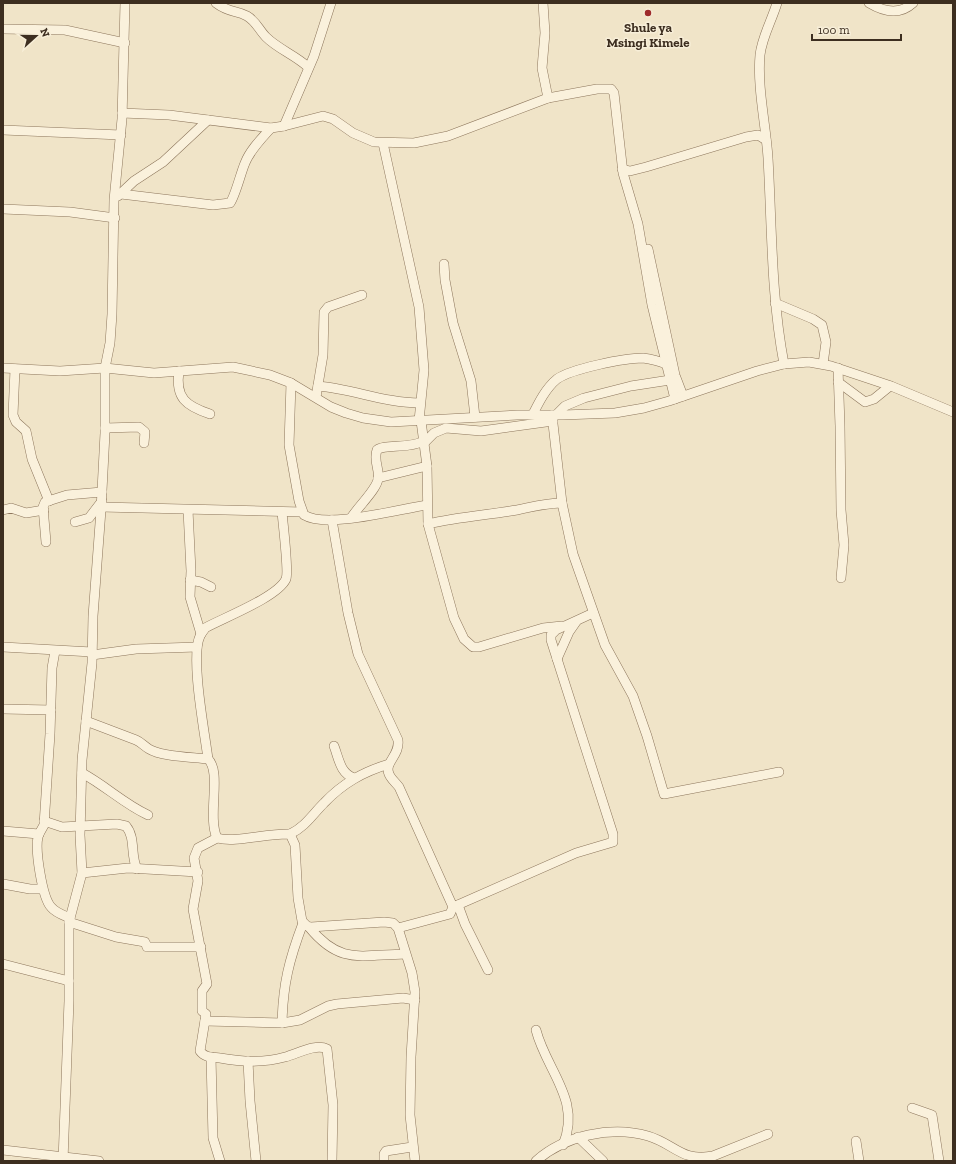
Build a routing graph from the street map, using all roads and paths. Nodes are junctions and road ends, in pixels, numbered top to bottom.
1 (125, 3) edge
2 (216, 3) edge
3 (331, 3) edge
4 (543, 3) edge
5 (777, 3) edge
6 (869, 3) edge
7 (913, 3) edge
8 (3, 29) edge
9 (125, 43) junction
10 (308, 67) junction
11 (548, 98) junction
12 (122, 113) junction
13 (208, 120) junction
14 (284, 126) junction
15 (270, 128) junction
16 (3, 130) edge
17 (121, 135) junction
18 (766, 140) junction
19 (383, 143) junction
20 (625, 170) junction
21 (118, 197) junction
22 (3, 209) edge
23 (115, 218) junction
24 (444, 264) dead end
25 (362, 295) dead end
26 (775, 303) junction
27 (666, 364) junction
28 (784, 364) junction
29 (823, 364) junction
30 (3, 368) edge
31 (105, 368) junction
32 (838, 368) junction
33 (15, 369) junction
34 (178, 371) junction
35 (670, 380) junction
36 (838, 382) junction
37 (291, 383) junction
38 (318, 386) junction
39 (890, 386) junction
40 (316, 397) junction
41 (679, 398) junction
42 (420, 403) junction
43 (953, 412) edge
44 (210, 414) dead end
45 (533, 414) junction
46 (475, 417) junction
47 (554, 417) junction
48 (420, 421) junction
49 (105, 428) junction
50 (424, 442) junction
51 (144, 443) dead end
52 (427, 466) junction
53 (378, 478) junction
54 (102, 500) junction
55 (49, 501) junction
56 (562, 503) junction
57 (427, 505) junction
58 (3, 510) edge
59 (44, 510) junction
60 (188, 510) junction
61 (282, 512) junction
62 (302, 512) junction
63 (351, 518) junction
64 (332, 520) junction
65 (75, 522) dead end
66 (428, 524) junction
67 (46, 542) dead end
68 (841, 578) dead end
69 (190, 580) junction
70 (211, 587) dead end
71 (593, 614) junction
72 (578, 620) junction
73 (563, 626) junction
74 (201, 634) junction
75 (3, 647) edge
76 (197, 647) junction
77 (55, 651) junction
78 (92, 654) junction
79 (557, 659) junction
80 (3, 709) edge
81 (51, 710) junction
82 (86, 721) junction
83 (334, 746) dead end
84 (208, 759) junction
85 (389, 764) junction
86 (779, 772) dead end
87 (82, 773) junction
88 (354, 778) junction
89 (148, 815) dead end
90 (44, 822) junction
91 (80, 825) junction
92 (3, 831) edge
93 (39, 834) junction
94 (290, 834) junction
95 (217, 838) junction
96 (137, 869) junction
97 (198, 872) junction
98 (82, 873) junction
99 (3, 884) edge
100 (42, 888) junction
101 (455, 906) junction
102 (69, 920) junction
103 (306, 925) junction
104 (398, 928) junction
105 (201, 947) junction
106 (405, 954) junction
107 (3, 964) edge
108 (488, 970) dead end
109 (69, 981) junction
110 (415, 1000) junction
111 (204, 1021) junction
112 (282, 1023) junction
113 (536, 1030) dead end
114 (211, 1057) junction
115 (248, 1061) junction
116 (912, 1108) dead end
117 (768, 1134) dead end
118 (578, 1137) junction
119 (856, 1141) dead end
120 (563, 1145) junction
121 (412, 1147) junction
122 (3, 1150) edge
123 (63, 1158) edge
124 (98, 1161) edge
125 (220, 1161) edge
126 (256, 1161) edge
127 (332, 1161) edge
128 (384, 1161) edge
129 (415, 1161) edge
130 (536, 1161) edge
131 (603, 1161) edge
132 (859, 1161) edge
133 (939, 1161) edge

1 - 9 street
2 - 10 street
3 - 10 street
4 - 11 street
5 - 18 street
6 - 7 street
8 - 9 street
9 - 12 street
10 - 14 street
11 - 19 street
11 - 20 street
12 - 13 street
12 - 17 street
13 - 15 street
13 - 21 street
14 - 15 street
14 - 19 street
15 - 21 street
16 - 17 street
17 - 21 street
18 - 20 street
18 - 26 street
19 - 42 street
20 - 27 street
20 - 41 street
21 - 23 street
22 - 23 street
23 - 31 street
24 - 46 street
25 - 38 street
26 - 28 street
26 - 29 street
27 - 35 street
27 - 45 street
28 - 29 street
28 - 41 street
29 - 32 street
30 - 33 street
31 - 33 street
31 - 34 street
31 - 49 street
32 - 36 street
32 - 39 street
33 - 55 street
34 - 37 street
34 - 44 street
35 - 41 street
35 - 47 street
36 - 39 street
36 - 68 street
37 - 40 street
37 - 62 street
38 - 40 street
38 - 42 street
39 - 43 street
40 - 48 street
41 - 47 street
42 - 48 street
45 - 46 street
45 - 47 street
46 - 48 street
47 - 50 street
47 - 56 street
48 - 50 street
49 - 51 street
49 - 54 street
50 - 52 street
50 - 53 street
52 - 53 street
52 - 57 street
53 - 63 street
54 - 55 street
54 - 60 street
54 - 65 street
54 - 78 street
55 - 59 street
56 - 66 street
56 - 71 street
57 - 63 street
57 - 66 street
58 - 59 street
59 - 67 street
60 - 61 street
60 - 69 street
61 - 62 street
61 - 74 street
62 - 64 street
63 - 64 street
64 - 85 street
66 - 73 street
69 - 70 street
69 - 74 street
71 - 72 street
71 - 86 street
72 - 73 street
72 - 79 street
73 - 79 street
74 - 76 street
75 - 77 street
76 - 78 street
76 - 84 street
77 - 78 street
77 - 81 street
78 - 82 street
79 - 101 street
80 - 81 street
81 - 90 street
82 - 84 street
82 - 87 street
83 - 88 street
84 - 95 street
85 - 88 street
85 - 101 street
87 - 89 street
87 - 91 street
88 - 94 street
90 - 91 street
90 - 93 street
91 - 96 street
91 - 98 street
92 - 93 street
93 - 100 street
94 - 95 street
94 - 103 street
95 - 97 street
96 - 97 street
96 - 98 street
97 - 105 street
98 - 102 street
99 - 100 street
100 - 102 street
101 - 104 street
101 - 108 street
102 - 105 street
102 - 109 street
103 - 104 street
103 - 106 street
103 - 112 street
104 - 106 street
105 - 111 street
106 - 110 street
107 - 109 street
109 - 123 street
110 - 112 street
110 - 121 street
111 - 112 street
111 - 114 street
113 - 120 street
114 - 115 street
114 - 125 street
115 - 126 street
115 - 127 street
116 - 133 street
117 - 118 street
118 - 120 street
118 - 131 street
119 - 132 street
120 - 130 street
121 - 128 street
121 - 129 street
122 - 123 street
123 - 124 street

